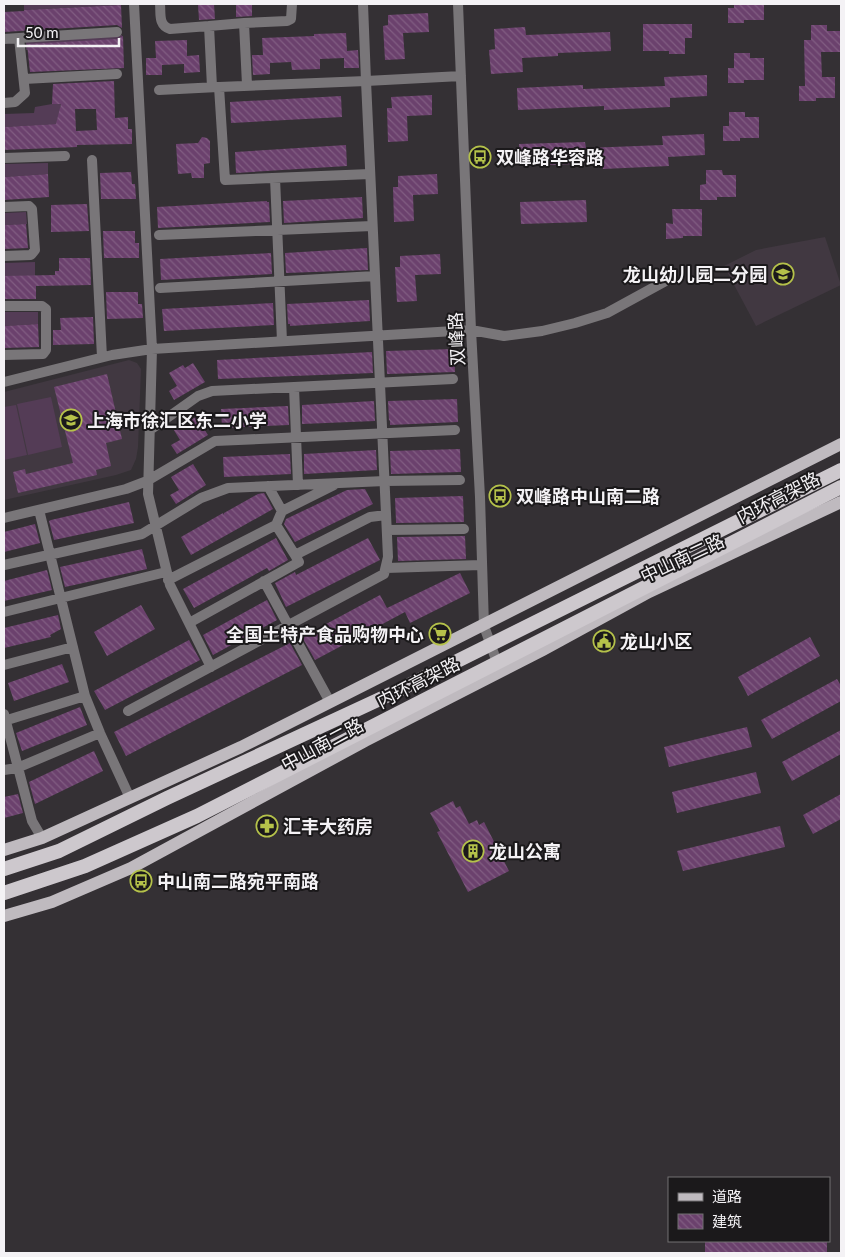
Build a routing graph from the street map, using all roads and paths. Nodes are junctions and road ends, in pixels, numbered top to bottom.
1 (134, 4) edge
2 (160, 4) edge
3 (292, 4) edge
4 (363, 4) edge
5 (458, 4) edge
6 (244, 23) junction
7 (209, 26) junction
8 (117, 32) dead end
9 (19, 38) junction
10 (4, 39) edge
11 (117, 74) dead end
12 (461, 76) junction
13 (24, 79) junction
14 (366, 80) junction
15 (247, 86) junction
16 (216, 87) junction
17 (160, 90) dead end
18 (4, 103) edge
19 (65, 156) dead end
20 (4, 158) edge
21 (92, 160) dead end
22 (370, 174) junction
23 (275, 178) junction
24 (4, 207) edge
25 (372, 226) junction
26 (277, 230) junction
27 (159, 235) dead end
28 (4, 256) edge
29 (375, 276) junction
30 (671, 278) dead end
31 (280, 281) junction
32 (160, 288) dead end
33 (4, 306) edge
34 (471, 330) junction
35 (378, 336) junction
36 (282, 342) junction
37 (152, 349) junction
38 (4, 355) edge
39 (102, 357) junction
40 (453, 379) dead end
41 (4, 382) edge
42 (380, 382) junction
43 (294, 387) junction
44 (150, 430) junction
45 (455, 430) dead end
46 (382, 432) junction
47 (297, 437) junction
48 (841, 444) edge
49 (841, 470) edge
50 (460, 480) dead end
51 (147, 481) junction
52 (385, 481) junction
53 (337, 483) junction
54 (298, 485) junction
55 (268, 486) junction
56 (841, 487) edge
57 (841, 502) edge
58 (39, 510) junction
59 (282, 511) junction
60 (386, 515) junction
61 (4, 518) edge
62 (155, 526) junction
63 (276, 526) junction
64 (464, 529) dead end
65 (387, 530) junction
66 (51, 555) junction
67 (295, 555) junction
68 (4, 565) edge
69 (481, 565) junction
70 (386, 568) junction
71 (167, 576) junction
72 (264, 581) junction
73 (62, 598) junction
74 (4, 612) edge
75 (189, 624) junction
76 (288, 625) junction
77 (484, 626) junction
78 (73, 647) junction
79 (4, 665) edge
80 (211, 667) junction
81 (500, 671) junction
82 (85, 696) junction
83 (330, 702) junction
84 (128, 711) dead end
85 (4, 719) edge
86 (100, 733) junction
87 (17, 768) junction
88 (4, 770) edge
89 (130, 798) junction
90 (42, 838) junction
91 (4, 850) edge
92 (4, 869) edge
93 (4, 893) edge
94 (4, 916) edge

1 - 37 street
2 - 7 street
3 - 6 street
4 - 14 street
5 - 12 street, 双峰路
6 - 7 street
6 - 15 street
7 - 16 street
8 - 9 street
9 - 10 street
9 - 13 street
11 - 13 street
12 - 14 street
12 - 34 street, 双峰路
13 - 18 street
14 - 15 street
14 - 22 street
15 - 16 street
16 - 17 street
16 - 23 street
19 - 20 street
21 - 39 street
22 - 23 street
22 - 25 street
23 - 26 street
24 - 28 street
25 - 26 street
25 - 29 street
26 - 27 street
26 - 31 street
29 - 31 street
29 - 35 street
30 - 34 street
31 - 32 street
31 - 36 street
33 - 38 street
34 - 35 street
34 - 69 street, 双峰路
35 - 36 street
35 - 42 street
36 - 37 street
37 - 39 street
37 - 44 street
39 - 41 street
40 - 42 street
42 - 43 street
42 - 46 street
43 - 44 street
43 - 47 street
44 - 51 street
45 - 46 street
46 - 47 street
46 - 52 street
47 - 51 street
47 - 54 street
48 - 77 main road, 中山南二路
49 - 92 highway, 内环高架路
50 - 52 street
51 - 58 street
51 - 62 street
52 - 53 street
52 - 60 street
53 - 54 street
53 - 59 street
54 - 55 street
55 - 59 street
55 - 62 street
56 - 93 highway, 内环高架路
57 - 81 main road, 中山南二路
58 - 61 street
58 - 66 street
59 - 63 street
60 - 65 street
60 - 67 street
62 - 66 street
62 - 71 street
63 - 67 street
63 - 71 street
64 - 65 street
65 - 70 street
66 - 68 street
66 - 73 street
67 - 72 street
69 - 70 street
69 - 77 street, 双峰路
70 - 76 street
71 - 73 street
71 - 75 street
72 - 75 street
72 - 76 street
73 - 74 street
73 - 78 street
75 - 80 street
76 - 80 street
76 - 83 street
77 - 81 street, 双峰路
77 - 83 main road, 中山南二路
78 - 79 street
78 - 82 street
80 - 84 street
81 - 94 main road, 中山南二路
82 - 85 street
82 - 86 street
83 - 89 main road, 中山南二路
85 - 87 street
86 - 87 street
86 - 89 street
87 - 88 street
87 - 90 street
89 - 90 main road, 中山南二路
90 - 91 main road, 中山南二路

